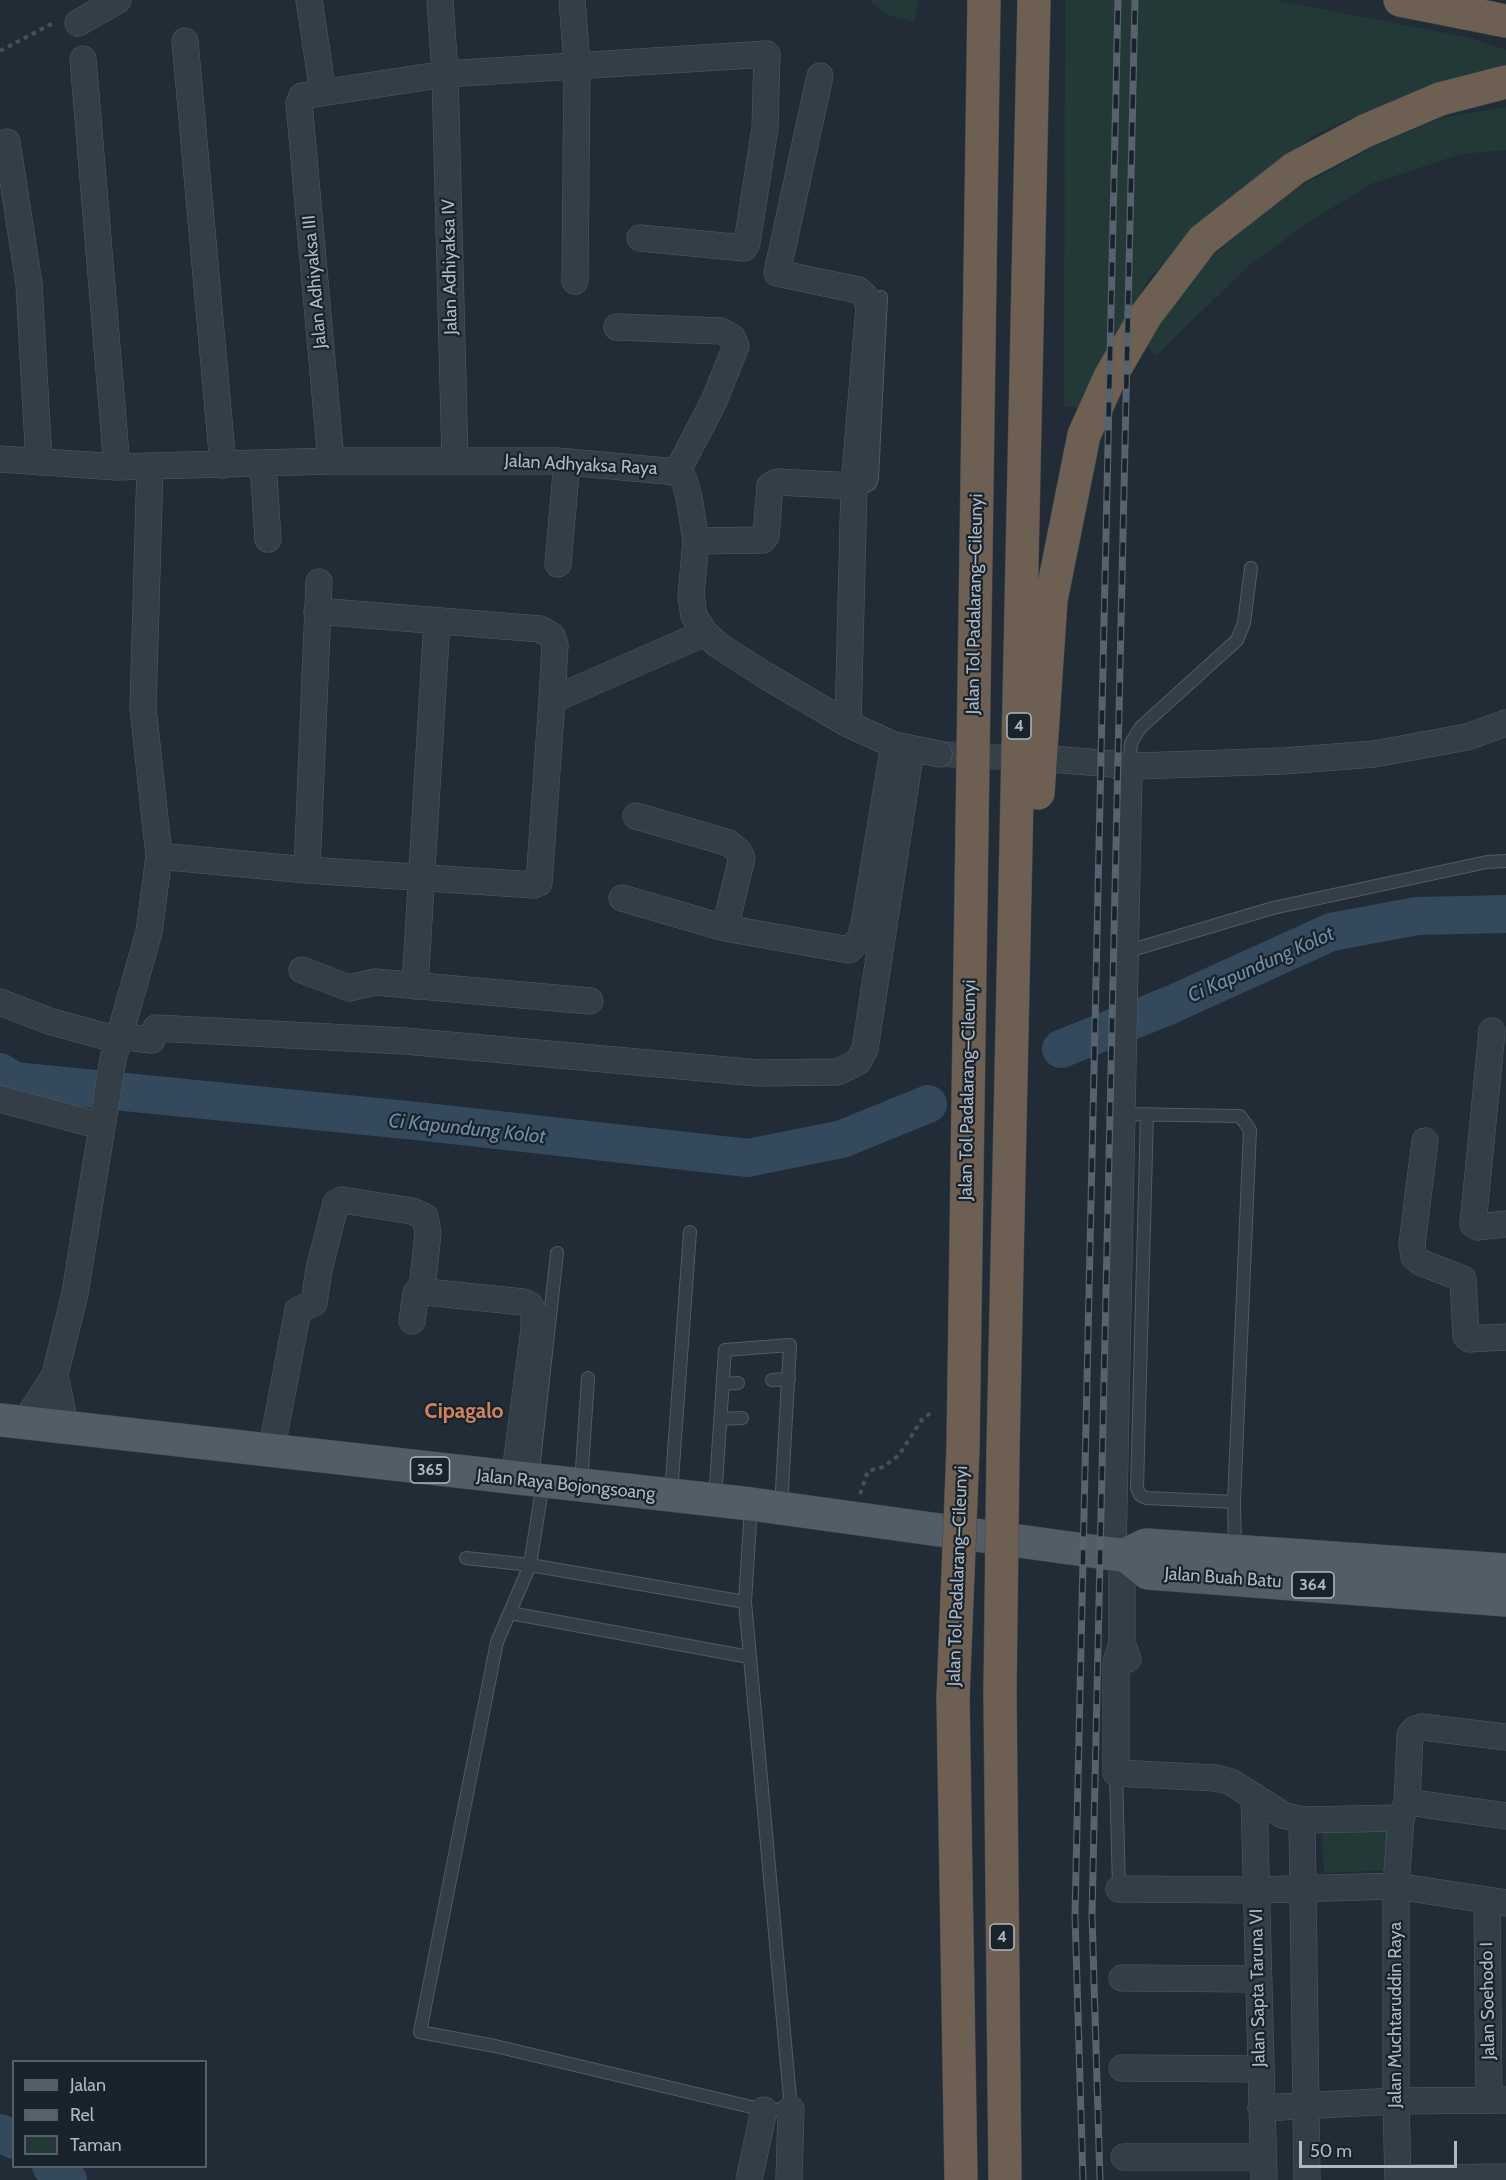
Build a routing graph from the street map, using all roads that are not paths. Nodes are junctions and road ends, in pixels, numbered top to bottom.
1 (118, 0) edge
2 (309, 0) edge
3 (440, 0) edge
4 (572, 0) edge
5 (984, 0) edge
6 (1034, 0) edge
7 (1400, 0) edge
8 (1506, 21) edge
9 (78, 22) road end
10 (185, 41) dead end
11 (83, 59) dead end
12 (577, 64) junction
13 (445, 74) junction
14 (820, 76) dead end
15 (1506, 82) edge
16 (322, 92) junction
17 (7, 142) dead end
18 (640, 238) dead end
19 (575, 281) dead end
20 (881, 297) dead end
21 (617, 327) dead end
22 (0, 459) edge
23 (455, 460) junction
24 (331, 461) junction
25 (39, 462) junction
26 (567, 462) junction
27 (263, 464) junction
28 (223, 465) junction
29 (117, 467) junction
30 (150, 467) junction
31 (677, 472) junction
32 (854, 486) junction
33 (268, 539) dead end
34 (696, 541) junction
35 (558, 564) dead end
36 (1251, 568) dead end
37 (319, 582) dead end
38 (318, 611) junction
39 (437, 621) junction
40 (705, 633) junction
41 (552, 700) junction
42 (1506, 723) edge
43 (848, 724) junction
44 (902, 748) junction
45 (939, 754) tunnel mouth
46 (1051, 759) tunnel mouth
47 (1129, 771) junction
48 (636, 816) dead end
49 (159, 856) junction
50 (1506, 861) edge
51 (307, 870) junction
52 (423, 876) junction
53 (622, 898) dead end
54 (725, 928) junction
55 (1125, 952) junction
56 (302, 970) dead end
57 (415, 986) junction
58 (590, 1001) dead end
59 (0, 1002) edge
60 (1492, 1031) dead end
61 (117, 1045) junction
62 (0, 1098) edge
63 (1122, 1114) junction
64 (1148, 1114) junction
65 (103, 1118) junction
66 (1425, 1141) dead end
67 (1506, 1224) edge
68 (690, 1232) dead end
69 (557, 1254) dead end
70 (1007, 1268) junction
71 (422, 1289) junction
72 (412, 1321) dead end
73 (1506, 1337) edge
74 (55, 1375) junction
75 (588, 1378) dead end
76 (789, 1379) junction
77 (771, 1380) dead end
78 (738, 1383) dead end
79 (723, 1384) junction
80 (742, 1418) dead end
81 (721, 1419) junction
82 (12, 1422) edge
83 (66, 1428) junction
84 (271, 1452) junction
85 (530, 1481) junction
86 (581, 1487) junction
87 (670, 1496) junction
88 (714, 1501) junction
89 (1234, 1502) junction
90 (766, 1507) junction
91 (989, 1539) joint
92 (1235, 1551) junction
93 (1120, 1554) junction
94 (466, 1558) dead end
95 (530, 1565) junction
96 (1506, 1569) edge
97 (1506, 1600) edge
98 (745, 1602) junction
99 (510, 1613) junction
100 (749, 1657) junction
101 (1506, 1737) edge
102 (1123, 1773) junction
103 (1254, 1796) junction
104 (1404, 1810) junction
105 (1506, 1816) edge
106 (1302, 1820) junction
107 (1396, 1886) junction
108 (1119, 1889) joint
109 (1303, 1889) junction
110 (1256, 1890) junction
111 (1497, 1902) edge
112 (1122, 1978) dead end
113 (1257, 1979) junction
114 (1122, 2068) dead end
115 (1260, 2068) junction
116 (1498, 2100) edge
117 (1396, 2101) junction
118 (1306, 2105) junction
119 (1261, 2108) junction
120 (791, 2109) junction
121 (764, 2110) junction
122 (1124, 2157) dead end
123 (1263, 2168) edge
124 (1506, 2177) edge
125 (1398, 2179) edge
126 (749, 2180) edge
127 (789, 2180) edge
128 (961, 2180) edge
129 (1005, 2180) edge
130 (1307, 2180) edge

1 - 9 street
2 - 16 street
3 - 13 street, Jalan Adhiyaksa IV
4 - 12 street
5 - 128 highway, Jalan Tol Padalarang–Cileunyi, bridge
6 - 70 highway, 4
7 - 8 highway
10 - 28 street
11 - 29 street
12 - 13 street
12 - 18 street
12 - 19 street
13 - 16 street
13 - 23 street, Jalan Adhiyaksa IV
14 - 32 street
15 - 70 highway
16 - 24 street, Jalan Adhiyaksa III
17 - 25 street
20 - 32 lane
21 - 31 street
22 - 25 street, Jalan Adhyaksa Raya
23 - 24 street, Jalan Adhyaksa Raya
23 - 26 street, Jalan Adhyaksa Raya
24 - 27 street, Jalan Adhyaksa Raya
25 - 29 street, Jalan Adhyaksa Raya
26 - 31 street, Jalan Adhyaksa Raya
26 - 35 street
27 - 28 street, Jalan Adhyaksa Raya
27 - 33 street
28 - 30 street, Jalan Adhyaksa Raya
29 - 30 street, Jalan Adhyaksa Raya
30 - 49 street
31 - 34 street, Jalan Adhyaksa Raya
32 - 34 street
32 - 43 street
34 - 40 street, Jalan Adhyaksa Raya
36 - 47 lane
37 - 38 street
38 - 39 street
38 - 51 street
39 - 41 street
39 - 52 street
40 - 41 street
40 - 43 street, Jalan Adhyaksa Raya
41 - 52 street
42 - 47 street
43 - 44 street, Jalan Adhyaksa Raya
44 - 45 street, Jalan Adhyaksa Raya
44 - 54 street
44 - 61 street
46 - 47 street
47 - 55 street
48 - 54 street
49 - 51 street
49 - 61 street
50 - 55 lane
51 - 52 street
52 - 57 street
53 - 54 street
55 - 63 street
56 - 57 street
57 - 58 street
59 - 61 street
60 - 67 street
61 - 65 street
62 - 65 street
63 - 64 lane
63 - 93 street
64 - 89 lane
64 - 89 lane
65 - 74 street
66 - 73 street
68 - 87 lane
69 - 85 lane
70 - 129 highway, 4, bridge
71 - 72 street
71 - 84 street
71 - 85 street
74 - 82 street
74 - 83 street
75 - 86 lane
76 - 77 lane
76 - 79 lane
76 - 90 lane
78 - 79 lane
79 - 81 lane
80 - 81 lane
81 - 88 lane
82 - 83 main road, Jalan Raya Bojongsoang / 365
83 - 84 main road, Jalan Raya Bojongsoang / 365
84 - 85 main road, Jalan Raya Bojongsoang / 365
85 - 86 main road, Jalan Raya Bojongsoang / 365
85 - 95 lane
86 - 87 main road, Jalan Raya Bojongsoang / 365
87 - 88 main road, Jalan Raya Bojongsoang / 365
88 - 90 main road, Jalan Raya Bojongsoang / 365
89 - 92 lane
90 - 91 main road, Jalan Raya Bojongsoang / 365
90 - 98 lane
91 - 93 main road, Jalan Buah Batu
92 - 93 main road, Jalan Buah Batu / 364
92 - 96 main road, Jalan Buah Batu / 364
93 - 97 main road, Jalan Buah Batu / 364
93 - 102 street
94 - 95 lane
95 - 98 lane
95 - 99 lane
98 - 100 lane
99 - 100 lane
99 - 121 lane
100 - 120 lane
101 - 104 street, Jalan Muchtaruddin Raya
102 - 103 street
102 - 108 lane
103 - 106 street
103 - 110 street, Jalan Sapta Taruna VI
104 - 105 street
104 - 106 street
104 - 107 street, Jalan Muchtaruddin Raya
106 - 109 street
107 - 109 street
107 - 111 street
107 - 117 street, Jalan Muchtaruddin Raya
108 - 110 street
109 - 110 street
109 - 118 street
110 - 113 street, Jalan Sapta Taruna VI
111 - 116 street, Jalan Soehodo I
112 - 113 street
113 - 115 street, Jalan Sapta Taruna VI
114 - 115 street
115 - 119 street, Jalan Sapta Taruna VI
116 - 117 street
117 - 118 street
117 - 125 street, Jalan Muchtaruddin Raya
118 - 119 street
118 - 130 street
119 - 123 street, Jalan Sapta Taruna VI
120 - 121 lane
120 - 127 street
121 - 126 street
122 - 123 street
124 - 125 street

